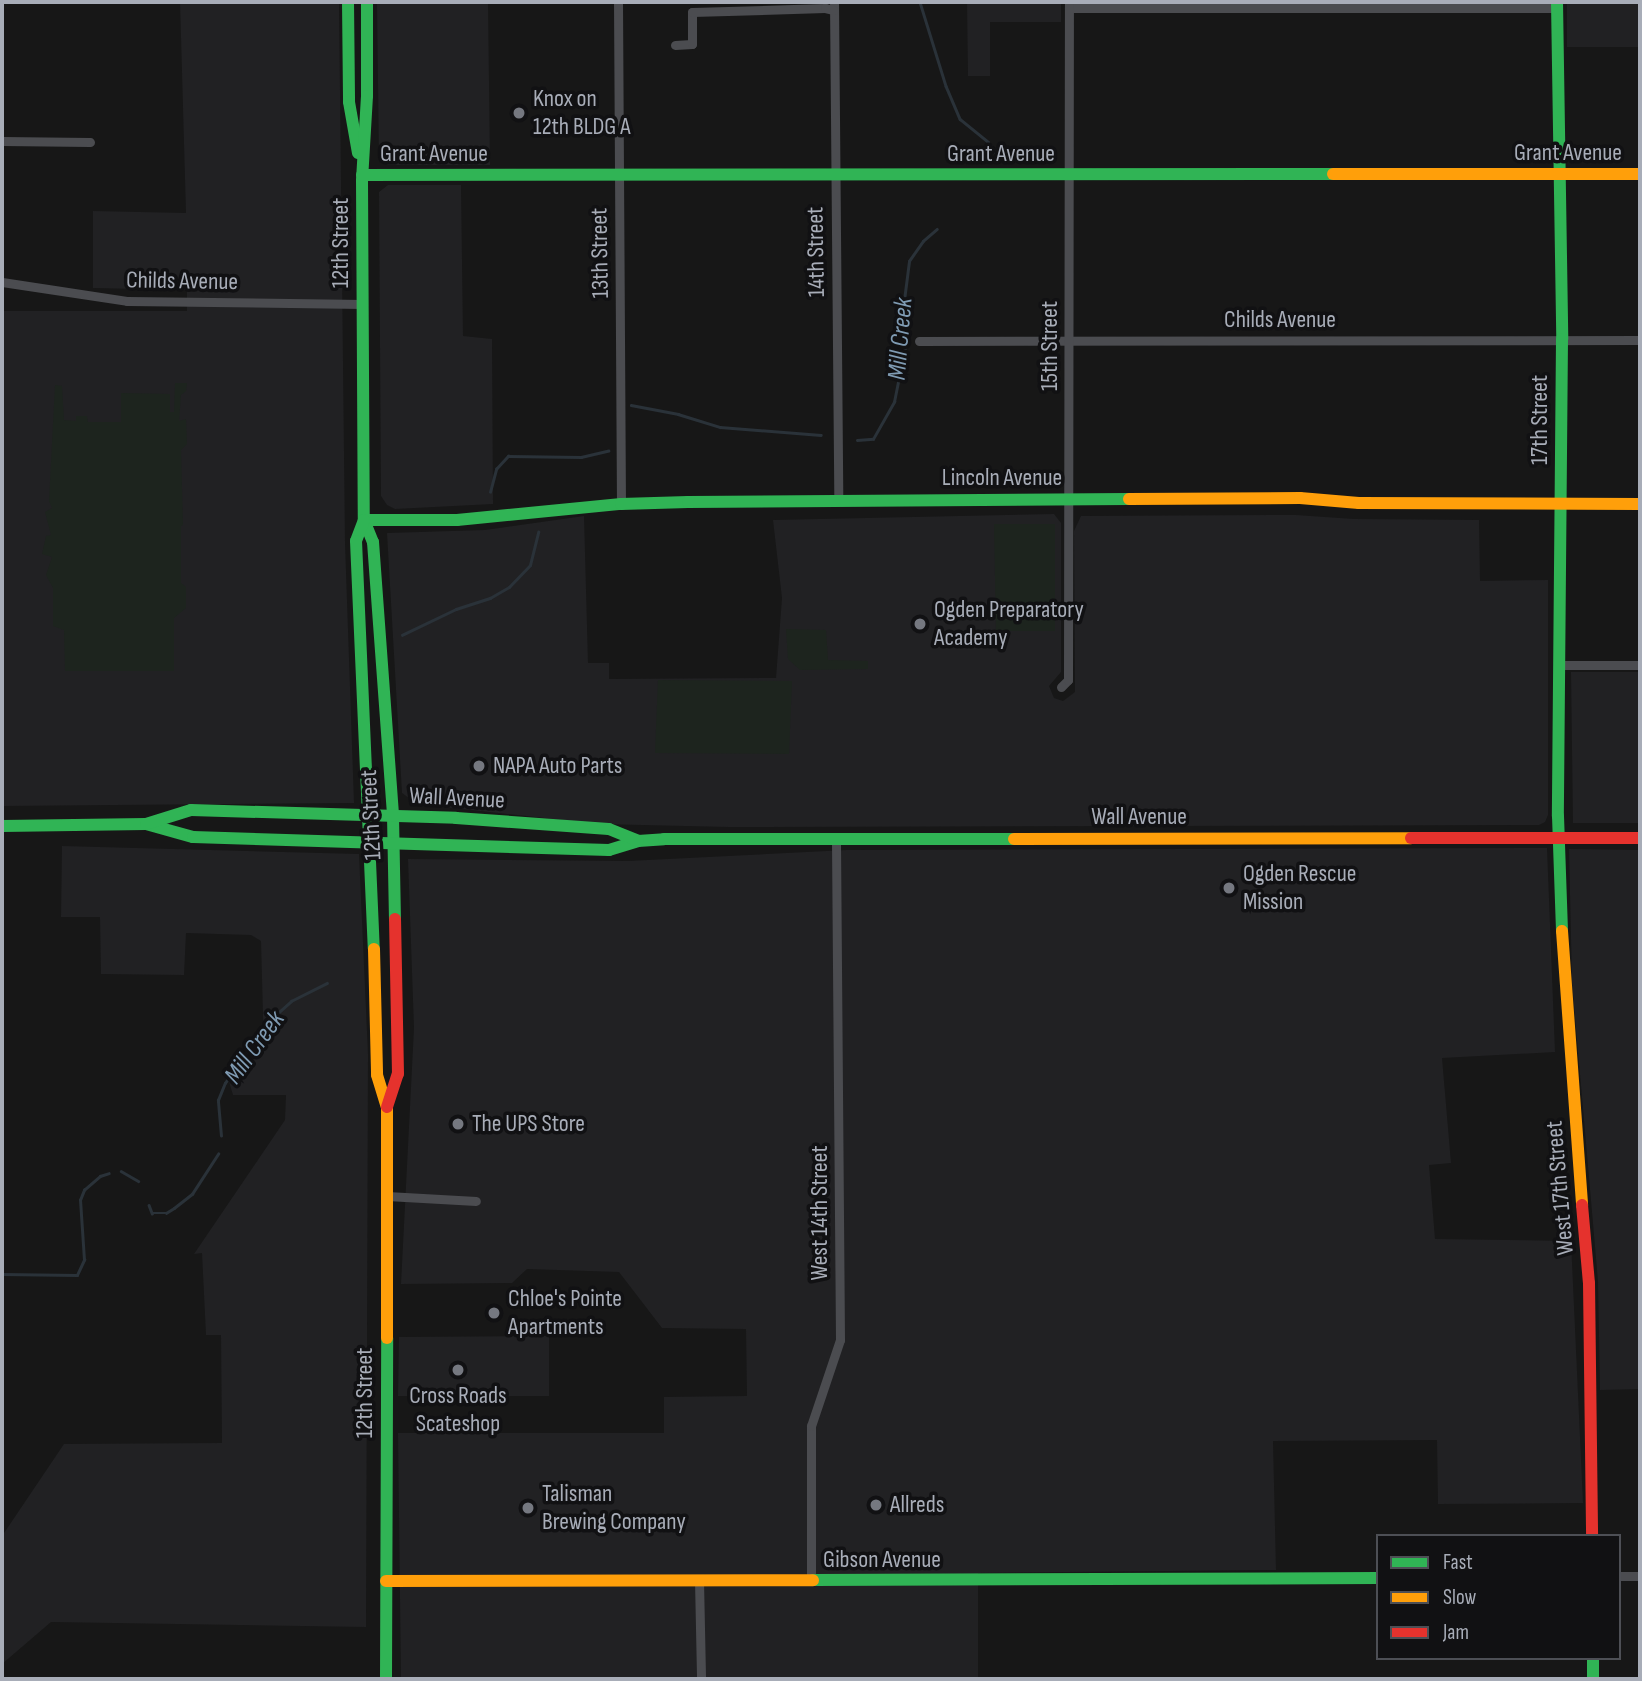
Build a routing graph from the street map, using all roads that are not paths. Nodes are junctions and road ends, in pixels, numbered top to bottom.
1 (348, 2) edge
2 (367, 2) edge
3 (618, 2) edge
4 (1069, 5) edge
5 (1557, 5) edge
6 (834, 6) edge
7 (675, 45) dead end
8 (2, 141) edge
9 (90, 142) dead end
10 (618, 174) junction
11 (1561, 174) junction
12 (1640, 174) edge
13 (362, 175) junction
14 (834, 175) junction
15 (1068, 175) junction
16 (2, 282) edge
17 (363, 304) junction
18 (1562, 339) junction
19 (1070, 340) junction
20 (1640, 340) edge
21 (919, 341) dead end
22 (1069, 499) junction
23 (838, 501) junction
24 (1561, 503) junction
25 (621, 504) junction
26 (1640, 504) edge
27 (364, 520) junction
28 (1640, 665) edge
29 (1558, 666) junction
30 (1061, 687) dead end
31 (370, 816) junction
32 (393, 816) junction
33 (146, 824) junction
34 (2, 826) edge
35 (1560, 838) junction
36 (1640, 838) edge
37 (836, 840) junction
38 (638, 841) junction
39 (371, 842) junction
40 (394, 842) junction
41 (387, 1107) junction
42 (387, 1196) junction
43 (476, 1201) dead end
44 (1592, 1534) edge
45 (1621, 1576) edge
46 (1640, 1576) edge
47 (1376, 1578) edge
48 (699, 1580) junction
49 (386, 1581) junction
50 (811, 1581) junction
51 (1592, 1660) edge
52 (386, 1679) edge
53 (701, 1679) edge
54 (1593, 1679) edge

1 - 13 street, 12th Street
2 - 13 street, 12th Street
3 - 10 street, 13th Street
4 - 5 street
4 - 15 street, 15th Street
5 - 11 street, 17th Street
6 - 7 street
6 - 14 street, 14th Street
8 - 9 street
10 - 13 street, Grant Avenue
10 - 14 street, Grant Avenue
10 - 25 street, 13th Street
11 - 12 street, Grant Avenue
11 - 15 street, Grant Avenue
11 - 18 street, 17th Street
13 - 17 street, 12th Street
14 - 15 street, Grant Avenue
14 - 23 street, 14th Street
15 - 19 street, 15th Street
16 - 17 street, Childs Avenue
17 - 27 street, 12th Street
18 - 19 street, Childs Avenue
18 - 20 street, Childs Avenue
18 - 24 street, 17th Street
19 - 21 street, Childs Avenue
19 - 22 street, 15th Street
22 - 23 street, Lincoln Avenue
22 - 24 street, Lincoln Avenue
22 - 30 street, 15th Street
23 - 25 street, Lincoln Avenue
24 - 26 street, Lincoln Avenue
24 - 29 street, 17th Street
25 - 27 street, Lincoln Avenue
27 - 31 street, 12th Street
27 - 32 street, 12th Street
28 - 29 street
29 - 35 street, 17th Street
31 - 32 street, Wall Avenue
31 - 33 street, Wall Avenue
31 - 39 street, 12th Street
32 - 38 street, Wall Avenue
32 - 40 street, 12th Street
33 - 34 street, Wall Avenue
33 - 39 street, Wall Avenue
35 - 36 street, Wall Avenue
35 - 37 street, Wall Avenue
35 - 44 street, West 17th Street
37 - 38 street, Wall Avenue
37 - 50 street, West 14th Street
38 - 40 street, Wall Avenue
39 - 40 street, Wall Avenue
39 - 41 street, 12th Street
40 - 41 street, 12th Street
41 - 42 street, 12th Street
42 - 43 street
42 - 49 street, 12th Street
45 - 46 street
47 - 50 street, Gibson Avenue
48 - 49 street, Gibson Avenue
48 - 50 street, Gibson Avenue
48 - 53 street
49 - 52 street, 12th Street
51 - 54 street

